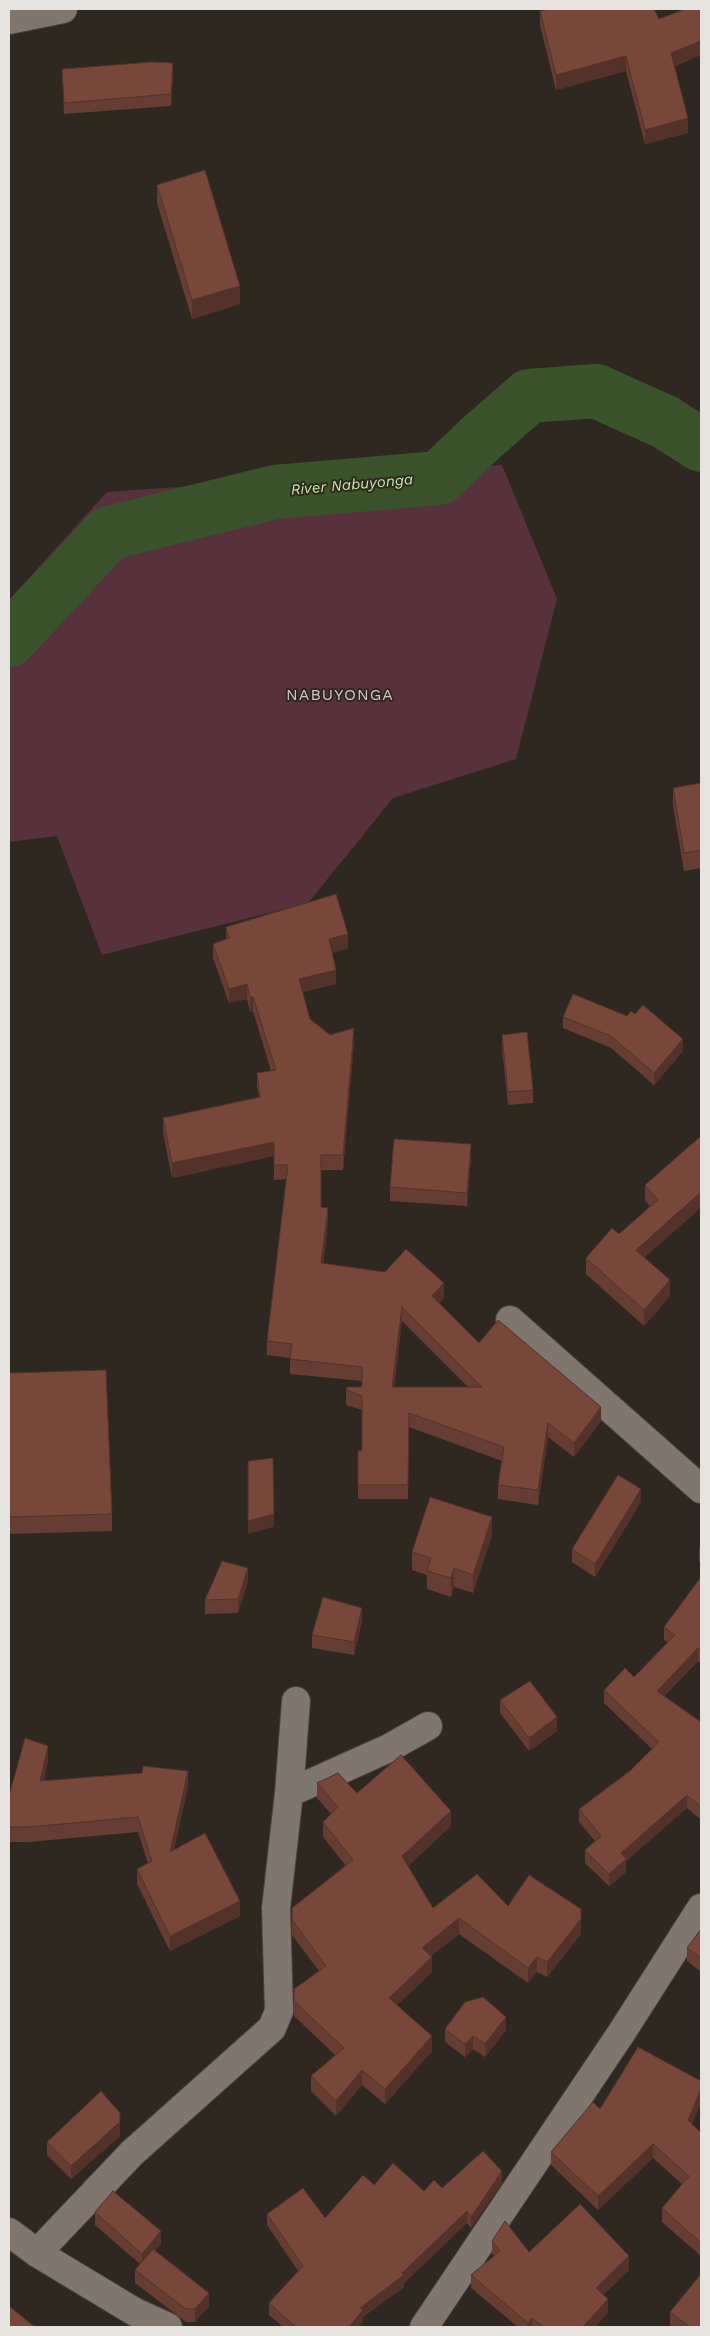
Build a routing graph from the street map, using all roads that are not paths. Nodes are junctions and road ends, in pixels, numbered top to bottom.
1 (63, 9) edge
2 (9, 20) edge
3 (510, 1320) dead end
4 (701, 1489) edge
5 (296, 1701) dead end
6 (428, 1726) dead end
7 (289, 1793) junction
8 (701, 1908) edge
9 (9, 2232) edge
10 (37, 2253) junction
11 (168, 2327) edge
12 (424, 2327) edge

1 - 2 street
3 - 4 street
5 - 7 street
6 - 7 street
7 - 10 street
8 - 12 street
9 - 10 street
10 - 11 street

